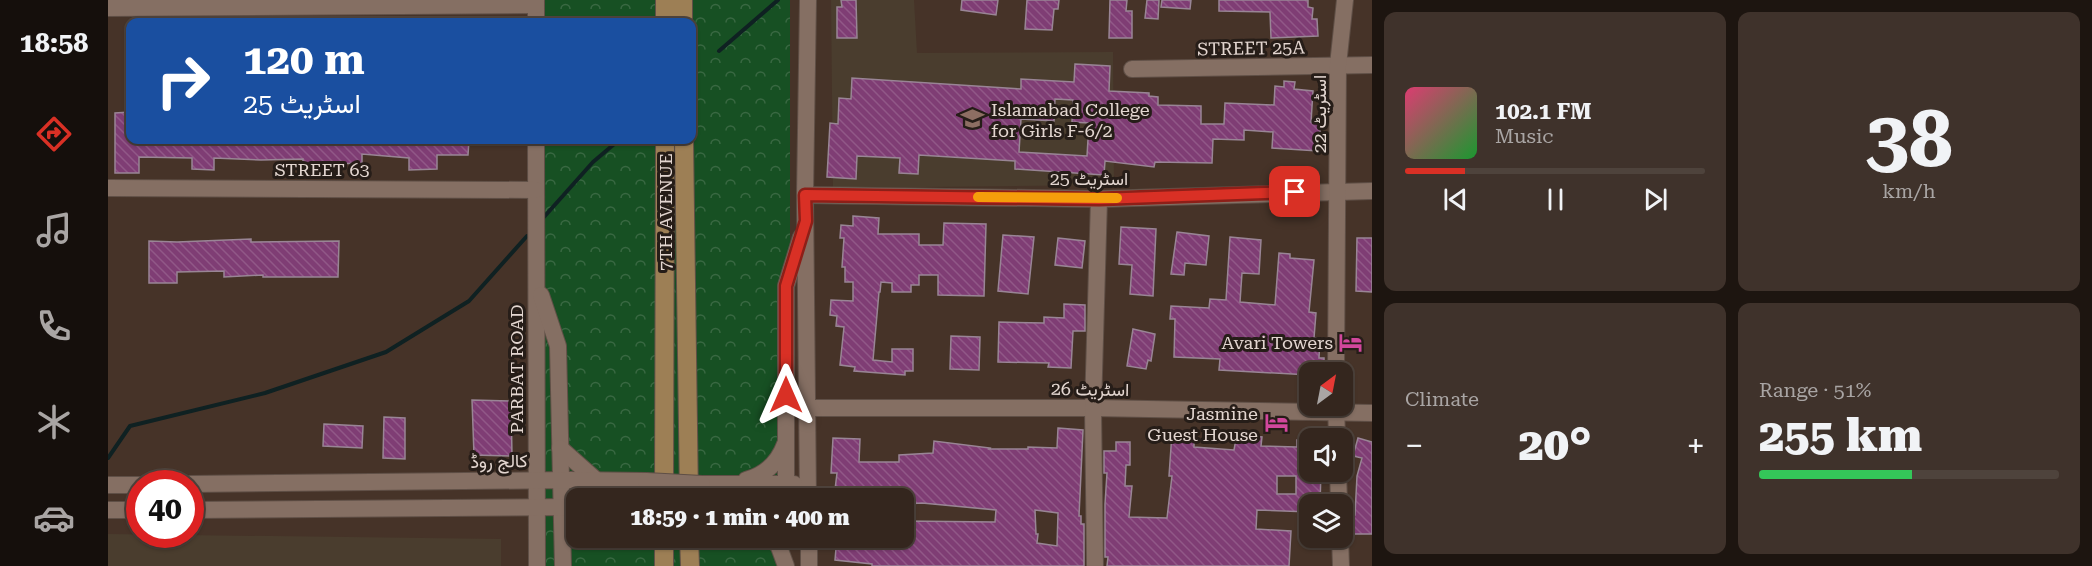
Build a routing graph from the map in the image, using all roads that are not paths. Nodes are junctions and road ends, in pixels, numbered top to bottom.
1 (808, 0) edge
2 (1345, 0) edge
3 (536, 2) edge
4 (108, 8) edge
5 (536, 18) edge
6 (1338, 65) junction
7 (1372, 65) edge
8 (1132, 69) dead end
9 (536, 144) edge
10 (665, 144) edge
11 (684, 144) edge
12 (108, 188) edge
13 (536, 190) junction
14 (1339, 191) junction
15 (1372, 191) edge
16 (805, 195) junction
17 (1099, 199) junction
18 (806, 221) junction
19 (536, 280) junction
20 (1336, 362) edge
21 (808, 408) junction
22 (1093, 408) junction
23 (1299, 409) edge
24 (1353, 411) edge
25 (1372, 413) edge
26 (786, 439) junction
27 (560, 448) junction
28 (536, 480) junction
29 (561, 480) junction
30 (596, 480) junction
31 (740, 482) junction
32 (204, 484) edge
33 (108, 485) edge
34 (126, 485) edge
35 (664, 488) edge
36 (689, 488) edge
37 (774, 488) edge
38 (786, 488) edge
39 (808, 488) edge
40 (566, 497) edge
41 (537, 507) junction
42 (566, 507) edge
43 (108, 510) edge
44 (126, 510) edge
45 (204, 510) edge
46 (566, 528) edge
47 (564, 542) joint
48 (664, 548) edge
49 (690, 548) edge
50 (779, 548) edge
51 (786, 548) edge
52 (809, 548) edge
53 (1340, 548) edge
54 (537, 566) edge
55 (563, 566) edge
56 (664, 566) edge
57 (690, 566) edge
58 (786, 566) edge
59 (809, 566) edge
60 (1095, 566) edge
61 (1341, 566) edge

1 - 16 street
2 - 6 street, اسٹریٹ 22
3 - 4 street
3 - 5 street
6 - 7 street, STREET 25A
6 - 8 street, STREET 25A
6 - 14 street, اسٹریٹ 22
9 - 13 street, PARBAT ROAD
10 - 35 main road, 7TH AVENUE
11 - 36 main road, 7TH AVENUE
12 - 13 street, STREET 63
13 - 19 street, PARBAT ROAD
14 - 15 street, اسٹریٹ 25
14 - 17 street, اسٹریٹ 25
14 - 20 street, اسٹریٹ 22
16 - 17 street, اسٹریٹ 25
16 - 18 street
17 - 22 street
18 - 21 street
18 - 26 street
19 - 27 street, PARBAT ROAD
19 - 28 street, PARBAT ROAD
21 - 22 street, اسٹریٹ 26
21 - 39 street
22 - 23 street, اسٹریٹ 26
22 - 60 street
24 - 25 street, اسٹریٹ 26
26 - 31 street
26 - 38 street
27 - 29 street, PARBAT ROAD
27 - 30 street
28 - 29 street, کالج روڈ
28 - 32 street, کالج روڈ
28 - 41 street, PARBAT ROAD
29 - 30 street, کالج روڈ
29 - 40 street, PARBAT ROAD
30 - 31 street, کالج روڈ, bridge
31 - 37 street, کالج روڈ
33 - 34 street
41 - 42 street
41 - 45 street
41 - 54 street, PARBAT ROAD
43 - 44 street
46 - 47 street, PARBAT ROAD
47 - 55 street, PARBAT ROAD
48 - 56 main road
49 - 57 main road
50 - 58 street
51 - 58 street
52 - 59 street
53 - 61 street

